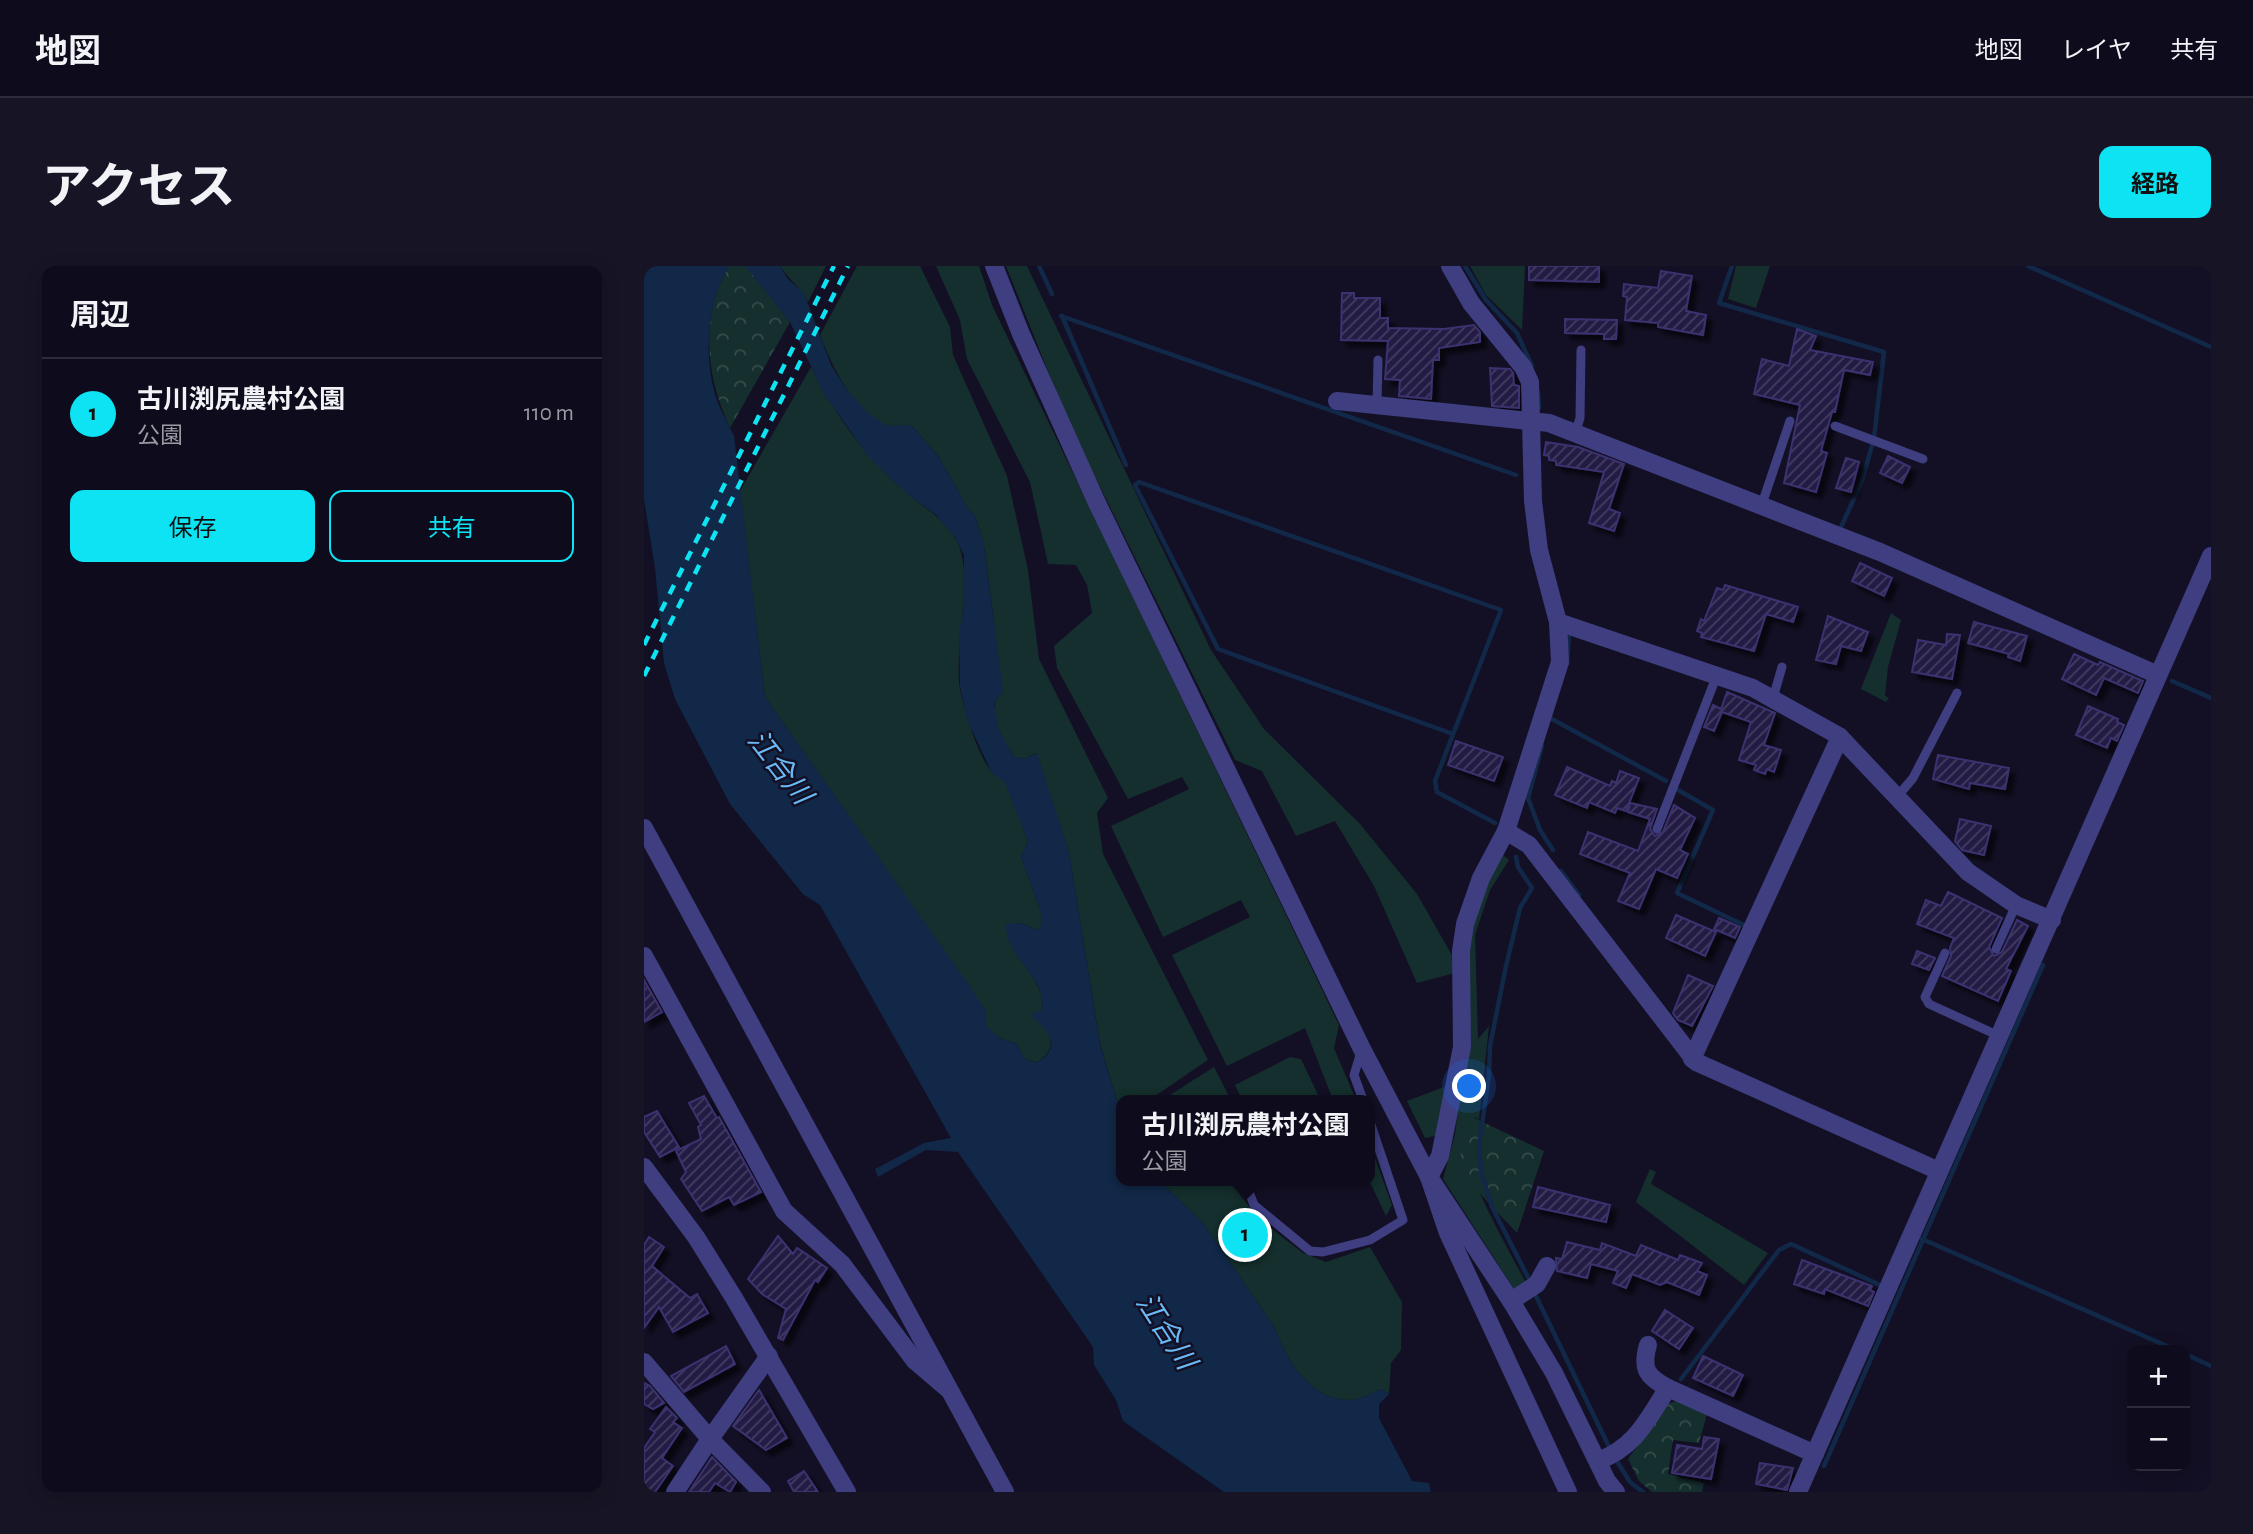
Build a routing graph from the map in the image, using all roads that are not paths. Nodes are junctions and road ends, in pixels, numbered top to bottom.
1 (994, 266) edge
2 (1450, 266) edge
3 (1581, 350) dead end
4 (1378, 360) dead end
5 (1337, 401) dead end
6 (1377, 405) junction
7 (1531, 420) junction
8 (1790, 421) dead end
9 (1835, 426) dead end
10 (1575, 433) junction
11 (1923, 459) dead end
12 (1761, 507) junction
13 (2211, 556) edge
14 (1558, 622) junction
15 (1782, 667) dead end
16 (1717, 675) junction
17 (2158, 675) junction
18 (1956, 693) dead end
19 (1773, 698) junction
20 (1840, 737) junction
21 (1897, 797) junction
22 (644, 828) edge
23 (1657, 828) dead end
24 (1506, 831) junction
25 (2016, 905) junction
26 (2052, 920) junction
27 (1996, 949) dead end
28 (1945, 953) dead end
29 (644, 957) edge
30 (1997, 1035) junction
31 (1362, 1049) junction
32 (1695, 1053) junction
33 (1361, 1095) edge
34 (1375, 1136) edge
35 (644, 1167) edge
36 (1938, 1171) junction
37 (1429, 1177) junction
38 (1247, 1186) edge
39 (1547, 1266) dead end
40 (1524, 1293) junction
41 (1648, 1345) dead end
42 (769, 1356) junction
43 (644, 1362) edge
44 (1668, 1388) junction
45 (951, 1392) junction
46 (710, 1439) junction
47 (1815, 1454) junction
48 (1601, 1460) junction
49 (675, 1492) edge
50 (762, 1492) edge
51 (848, 1492) edge
52 (1005, 1492) edge
53 (1569, 1492) edge
54 (1616, 1492) edge
55 (1798, 1492) edge

1 - 31 street
2 - 7 street
3 - 10 lane
4 - 6 lane
5 - 6 street
6 - 7 street
7 - 10 street
7 - 14 street
8 - 12 lane
9 - 11 lane
10 - 12 street
12 - 17 street
13 - 17 street
14 - 16 street
14 - 24 street
15 - 19 lane
16 - 19 street
16 - 23 lane
17 - 26 street
18 - 21 lane
19 - 20 street
20 - 21 street
20 - 32 street
21 - 25 street
22 - 45 street
24 - 32 street
24 - 37 street
25 - 26 street
25 - 27 lane
26 - 30 street
28 - 30 lane
29 - 45 street
30 - 36 street
31 - 33 lane
31 - 37 street
32 - 36 street
34 - 38 lane
35 - 42 street
36 - 47 street
37 - 40 street
37 - 53 street
39 - 40 street
40 - 48 street
41 - 44 street
42 - 46 street
42 - 51 street
43 - 46 street
44 - 47 street
44 - 48 street
45 - 52 street
46 - 49 street
46 - 50 street
47 - 55 street
48 - 54 street

